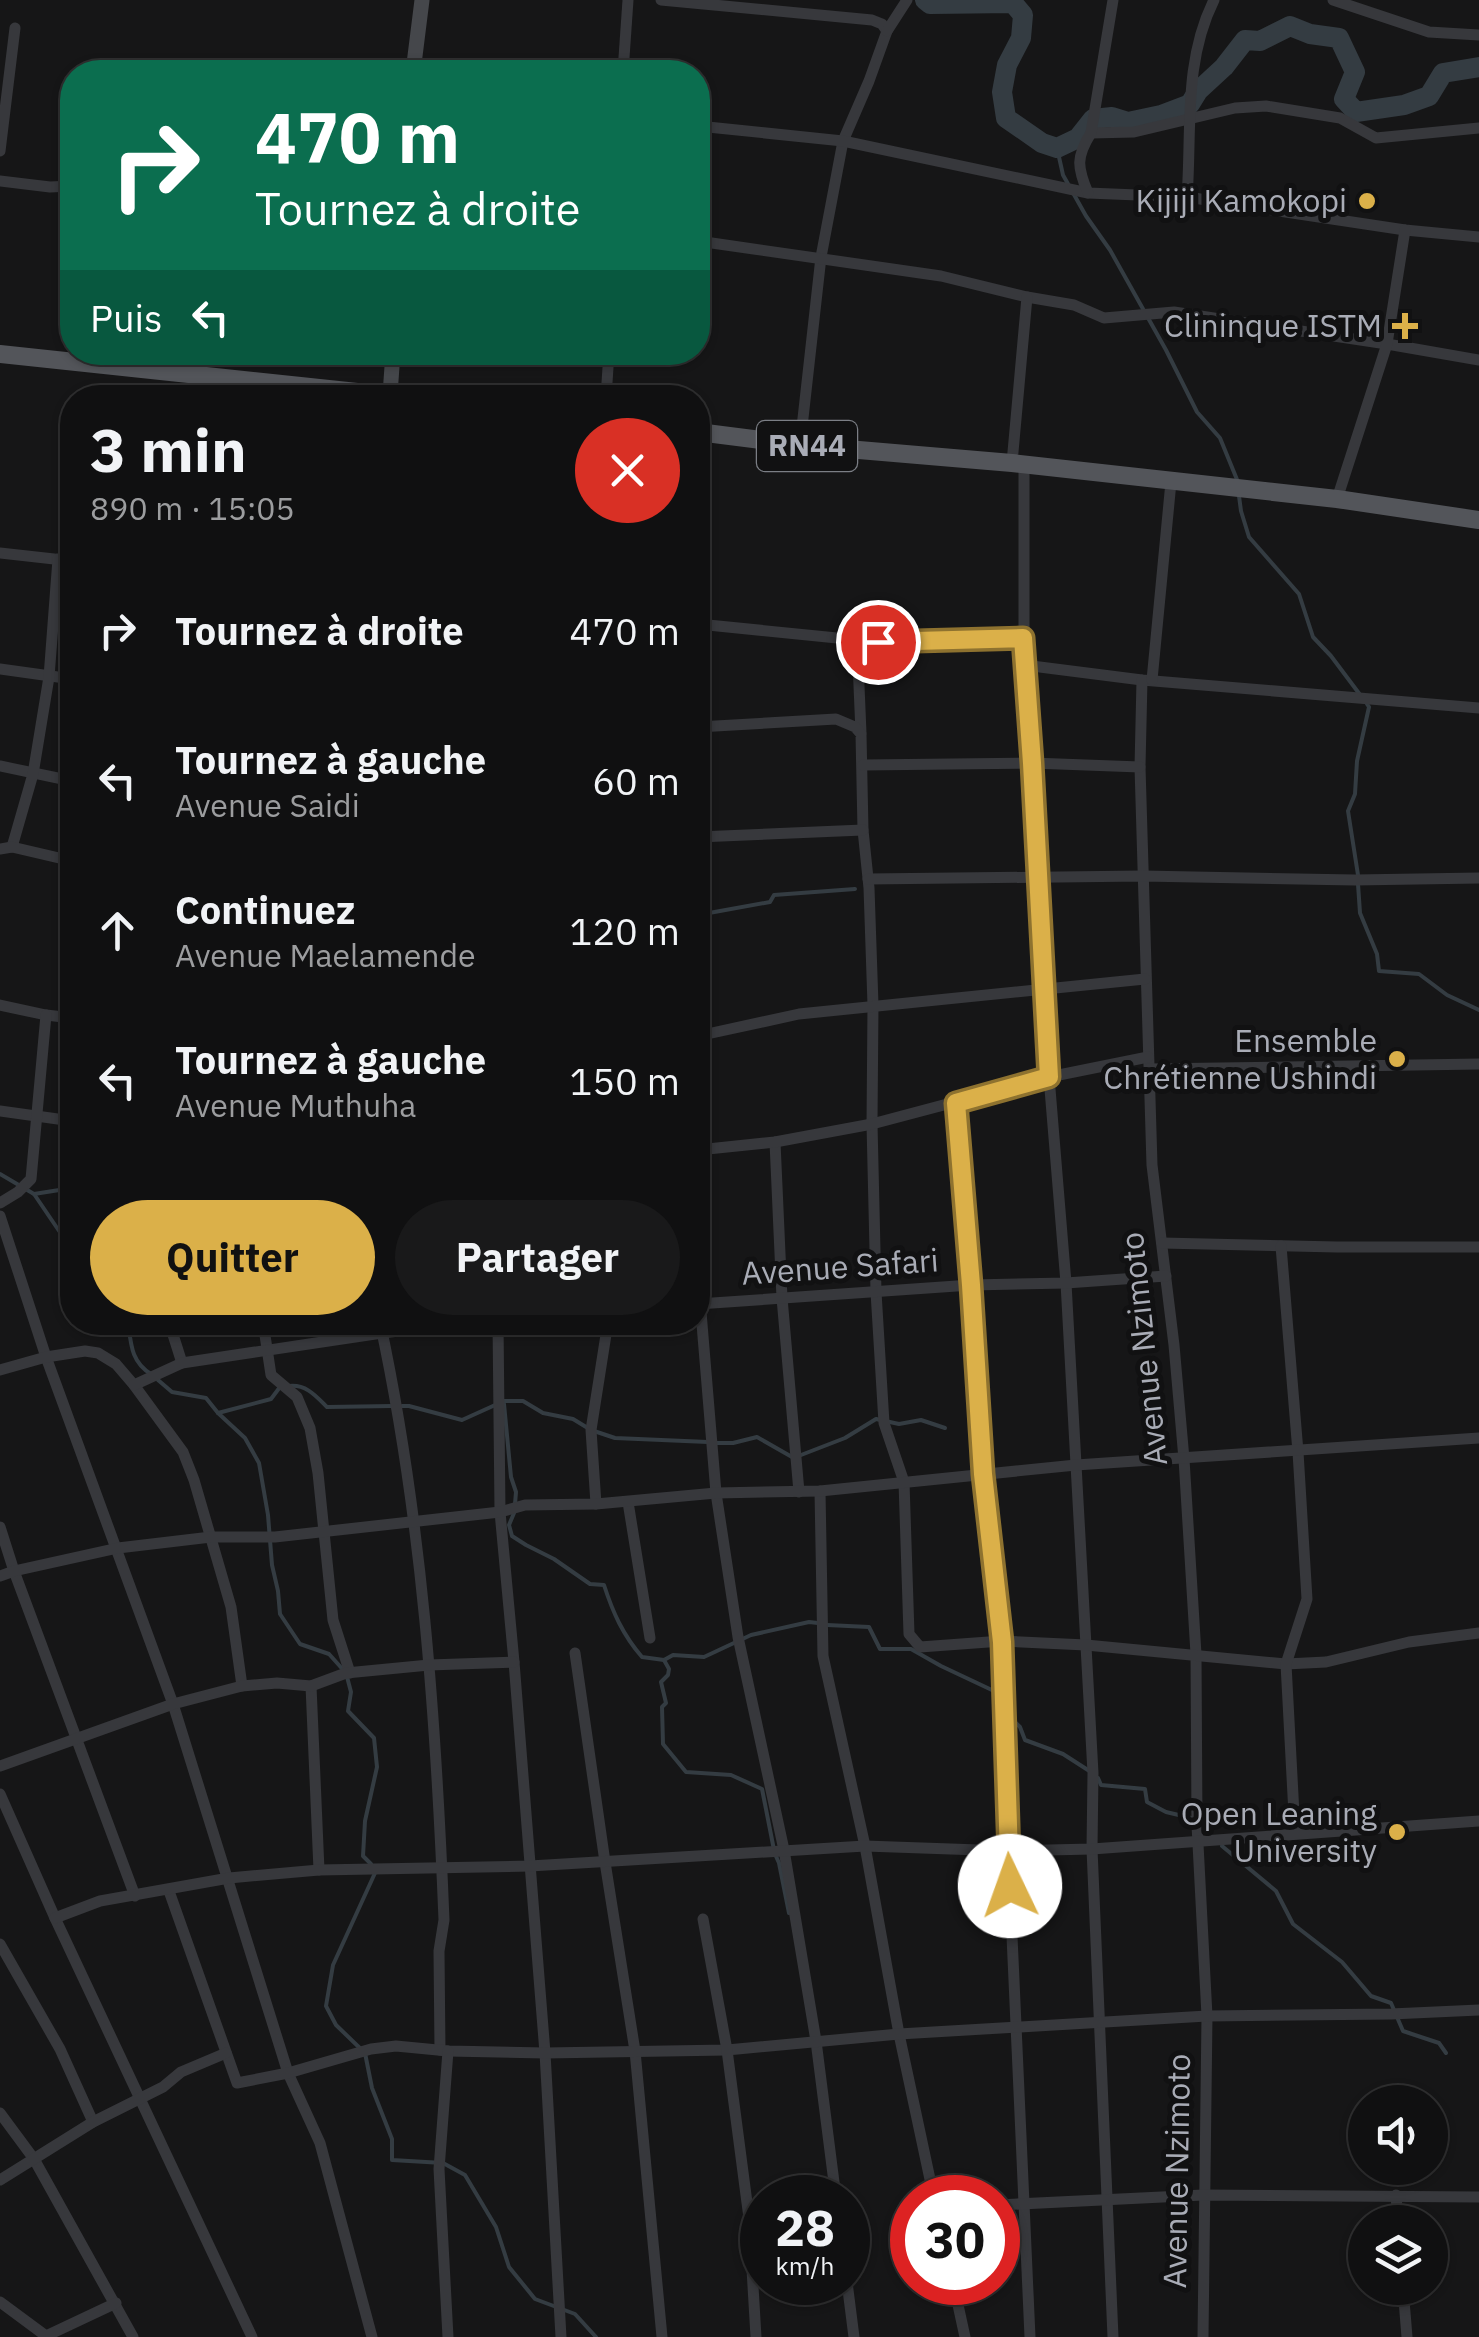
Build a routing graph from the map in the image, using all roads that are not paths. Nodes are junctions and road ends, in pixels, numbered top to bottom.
1 (422, 0) edge
2 (628, 0) edge
3 (661, 0) edge
4 (908, 0) edge
5 (1113, 0) edge
6 (1214, 0) edge
7 (1333, 0) edge
8 (15, 28) dead end
9 (887, 31) junction
10 (1479, 35) edge
11 (414, 60) edge
12 (624, 60) edge
13 (1188, 119) junction
14 (1093, 124) junction
15 (710, 127) edge
16 (1479, 128) edge
17 (843, 141) junction
18 (0, 151) edge
19 (0, 181) edge
20 (60, 187) edge
21 (1088, 192) junction
22 (1187, 198) junction
23 (1406, 230) junction
24 (1479, 236) edge
25 (710, 243) edge
26 (821, 257) junction
27 (1027, 297) junction
28 (1386, 344) junction
29 (0, 354) edge
30 (60, 357) edge
31 (1479, 360) edge
32 (147, 365) edge
33 (292, 385) edge
34 (710, 434) edge
35 (800, 446) junction
36 (1018, 464) junction
37 (1171, 482) junction
38 (1337, 499) junction
39 (1479, 520) edge
40 (0, 553) edge
41 (58, 559) joint
42 (710, 625) edge
43 (1023, 638) junction
44 (858, 662) dead end
45 (1024, 664) junction
46 (0, 669) edge
47 (49, 677) junction
48 (60, 678) edge
49 (1147, 680) junction
50 (1479, 708) edge
51 (710, 727) edge
52 (861, 734) junction
53 (1032, 763) junction
54 (863, 765) junction
55 (0, 766) edge
56 (1140, 767) junction
57 (33, 774) junction
58 (60, 779) edge
59 (863, 830) junction
60 (710, 837) edge
61 (6, 848) edge
62 (60, 859) edge
63 (1144, 876) junction
64 (1479, 878) edge
65 (868, 879) junction
66 (1038, 879) junction
67 (1145, 979) junction
68 (1044, 988) junction
69 (0, 1005) edge
70 (873, 1006) junction
71 (46, 1015) junction
72 (60, 1017) edge
73 (710, 1033) edge
74 (1149, 1063) junction
75 (1479, 1064) edge
76 (1049, 1077) junction
77 (956, 1103) junction
78 (0, 1111) edge
79 (35, 1118) junction
80 (60, 1120) edge
81 (872, 1124) junction
82 (774, 1142) junction
83 (710, 1149) edge
84 (0, 1203) edge
85 (0, 1216) edge
86 (1162, 1243) junction
87 (1281, 1246) junction
88 (1479, 1248) edge
89 (1166, 1276) junction
90 (1066, 1283) junction
91 (971, 1285) junction
92 (876, 1292) junction
93 (782, 1298) junction
94 (710, 1303) edge
95 (173, 1335) edge
96 (265, 1335) edge
97 (345, 1335) edge
98 (382, 1335) edge
99 (498, 1335) edge
100 (606, 1335) edge
101 (702, 1335) edge
102 (268, 1350) junction
103 (46, 1357) junction
104 (182, 1364) junction
105 (0, 1370) edge
106 (134, 1385) junction
107 (1479, 1438) edge
108 (1298, 1452) junction
109 (1184, 1458) junction
110 (1076, 1465) junction
111 (983, 1474) junction
112 (904, 1482) junction
113 (820, 1491) junction
114 (799, 1492) junction
115 (716, 1493) junction
116 (628, 1502) junction
117 (596, 1504) junction
118 (512, 1508) junction
119 (412, 1521) junction
120 (0, 1527) edge
121 (324, 1532) junction
122 (211, 1538) junction
123 (118, 1548) junction
124 (14, 1571) junction
125 (0, 1576) edge
126 (1479, 1633) edge
127 (650, 1638) dead end
128 (1002, 1642) junction
129 (1086, 1645) junction
130 (576, 1653) dead end
131 (1196, 1654) junction
132 (514, 1662) junction
133 (1286, 1664) junction
134 (429, 1665) junction
135 (350, 1673) junction
136 (242, 1686) junction
137 (311, 1686) junction
138 (173, 1704) junction
139 (77, 1737) junction
140 (0, 1766) edge
141 (0, 1794) edge
142 (1479, 1821) edge
143 (1296, 1833) junction
144 (1199, 1843) junction
145 (864, 1846) junction
146 (1092, 1849) junction
147 (784, 1850) junction
148 (1008, 1850) junction
149 (605, 1862) junction
150 (530, 1866) junction
151 (442, 1869) junction
152 (320, 1870) junction
153 (229, 1878) junction
154 (169, 1891) junction
155 (135, 1896) junction
156 (55, 1918) junction
157 (703, 1919) dead end
158 (0, 1944) edge
159 (1479, 2010) edge
160 (1206, 2016) junction
161 (1100, 2022) junction
162 (1016, 2026) junction
163 (899, 2034) junction
164 (816, 2041) junction
165 (727, 2050) junction
166 (444, 2051) junction
167 (636, 2051) junction
168 (545, 2053) junction
169 (226, 2054) junction
170 (288, 2072) junction
171 (142, 2098) junction
172 (0, 2113) edge
173 (92, 2122) junction
174 (34, 2159) junction
175 (833, 2175) edge
176 (929, 2175) edge
177 (0, 2180) edge
178 (1204, 2195) junction
179 (1396, 2195) junction
180 (1479, 2197) edge
181 (1106, 2200) junction
182 (1020, 2204) edge
183 (1023, 2204) junction
184 (1397, 2205) edge
185 (0, 2302) edge
186 (116, 2304) junction
187 (850, 2305) edge
188 (958, 2305) edge
189 (1404, 2305) edge
190 (133, 2337) edge
191 (252, 2337) edge
192 (372, 2337) edge
193 (448, 2337) edge
194 (562, 2337) edge
195 (662, 2337) edge
196 (756, 2337) edge
197 (854, 2337) edge
198 (965, 2337) edge
199 (1030, 2337) edge
200 (1113, 2337) edge
201 (1203, 2337) edge
202 (1407, 2337) edge

1 - 11 street
2 - 12 street
3 - 9 street
4 - 9 street
5 - 14 street
6 - 13 street
7 - 10 street
8 - 18 street
9 - 17 street
13 - 14 street
13 - 16 street
13 - 22 street
14 - 21 street
15 - 17 street
17 - 21 street
17 - 26 street
19 - 20 street
21 - 22 street
22 - 23 street
23 - 24 street
23 - 28 street
25 - 26 street
26 - 27 street
26 - 35 street
27 - 28 street
27 - 36 street
28 - 31 street
28 - 38 street
29 - 30 main road
32 - 33 main road
34 - 35 main road, RN44
35 - 36 main road, RN44
36 - 37 main road, RN44
36 - 43 street
37 - 38 main road, RN44
37 - 49 street, Avenue Nzimoto
38 - 39 main road, RN44
40 - 41 street
41 - 47 street
42 - 43 street
43 - 45 street
44 - 52 street
45 - 49 street
45 - 53 street
46 - 47 street
47 - 48 street
47 - 57 street
49 - 50 street
49 - 56 street, Avenue Nzimoto
51 - 52 street
52 - 54 street
53 - 54 street
53 - 56 street
53 - 66 street
54 - 59 street
55 - 57 street
56 - 63 street, Avenue Nzimoto
57 - 58 street
57 - 61 street
59 - 60 street
59 - 65 street
61 - 62 street
63 - 64 street
63 - 66 street
63 - 67 street, Avenue Nzimoto
65 - 66 street
65 - 70 street
66 - 68 street
67 - 68 street
67 - 74 street, Avenue Nzimoto
68 - 70 street
68 - 76 street
69 - 71 street
70 - 73 street
70 - 81 street
71 - 72 street
71 - 79 street
74 - 75 street
74 - 76 street
74 - 86 street, Avenue Nzimoto
76 - 77 street
76 - 90 street
77 - 81 street
77 - 91 street
78 - 79 street
79 - 80 street
79 - 84 street
81 - 82 street
81 - 92 street
82 - 83 street
82 - 93 street
85 - 103 street
86 - 87 street
86 - 89 street, Avenue Nzimoto
87 - 88 street
87 - 108 street
89 - 90 street, Avenue Safari
89 - 109 street, Avenue Nzimoto
90 - 91 street, Avenue Safari
90 - 110 street
91 - 92 street, Avenue Safari
91 - 111 street
92 - 93 street, Avenue Safari
92 - 112 street
93 - 94 street, Avenue Safari
93 - 114 street
95 - 104 street
96 - 102 street
97 - 102 street
98 - 119 street
99 - 118 street
100 - 117 street
101 - 115 street
102 - 104 street
102 - 121 street
103 - 105 street
103 - 106 street
103 - 123 street
104 - 106 street
106 - 122 street
107 - 108 street
108 - 109 street
108 - 133 street
109 - 110 street
109 - 131 street, Avenue Nzimoto
110 - 111 street
110 - 129 street
111 - 112 street
111 - 128 street
112 - 113 street
112 - 128 street
113 - 114 street
113 - 145 street
114 - 115 street
115 - 116 street
115 - 147 street
116 - 117 street
116 - 127 street
117 - 118 street
118 - 119 street
118 - 132 street
119 - 121 street
119 - 134 street
120 - 124 street
121 - 122 street
121 - 135 street
122 - 123 street
122 - 136 street
123 - 124 street
123 - 138 street
124 - 125 street
124 - 139 street
126 - 133 street
128 - 129 street
128 - 148 street
129 - 131 street
129 - 146 street
130 - 149 street
131 - 133 street
131 - 144 street, Avenue Nzimoto
132 - 134 street
132 - 150 street
133 - 143 street
134 - 135 street
134 - 151 street
135 - 137 street
136 - 137 street
136 - 138 street
137 - 152 street
138 - 139 street
138 - 153 street
139 - 140 street
139 - 155 street
141 - 156 street
142 - 143 street
143 - 144 street
144 - 146 street
144 - 160 street, Avenue Nzimoto
145 - 147 street
145 - 148 street
145 - 163 street
146 - 148 street
146 - 161 street
147 - 149 street
147 - 164 street
148 - 162 street
149 - 150 street
149 - 167 street
150 - 151 street
150 - 168 street
151 - 152 street
151 - 166 street
152 - 153 street
153 - 154 street
153 - 170 street
154 - 155 street
154 - 169 street
155 - 156 street
156 - 171 street
157 - 165 street
158 - 173 street
159 - 160 street
160 - 161 street
160 - 178 street, Avenue Nzimoto
161 - 162 street
161 - 181 street
162 - 163 street
162 - 183 street
163 - 164 street
163 - 176 street
164 - 165 street
164 - 175 street
165 - 167 street
165 - 196 street
166 - 168 street
166 - 170 street
166 - 193 street
167 - 168 street
167 - 195 street
168 - 194 street
169 - 170 street
169 - 171 street
170 - 192 street
171 - 173 street
171 - 191 street
172 - 174 street
173 - 174 street
174 - 177 street
174 - 186 street
178 - 179 street
178 - 181 street
178 - 201 street, Avenue Nzimoto
179 - 180 street
179 - 184 street
181 - 183 street
181 - 200 street
182 - 183 street
183 - 199 street
185 - 186 street
186 - 190 street
187 - 197 street
188 - 198 street
189 - 202 street

